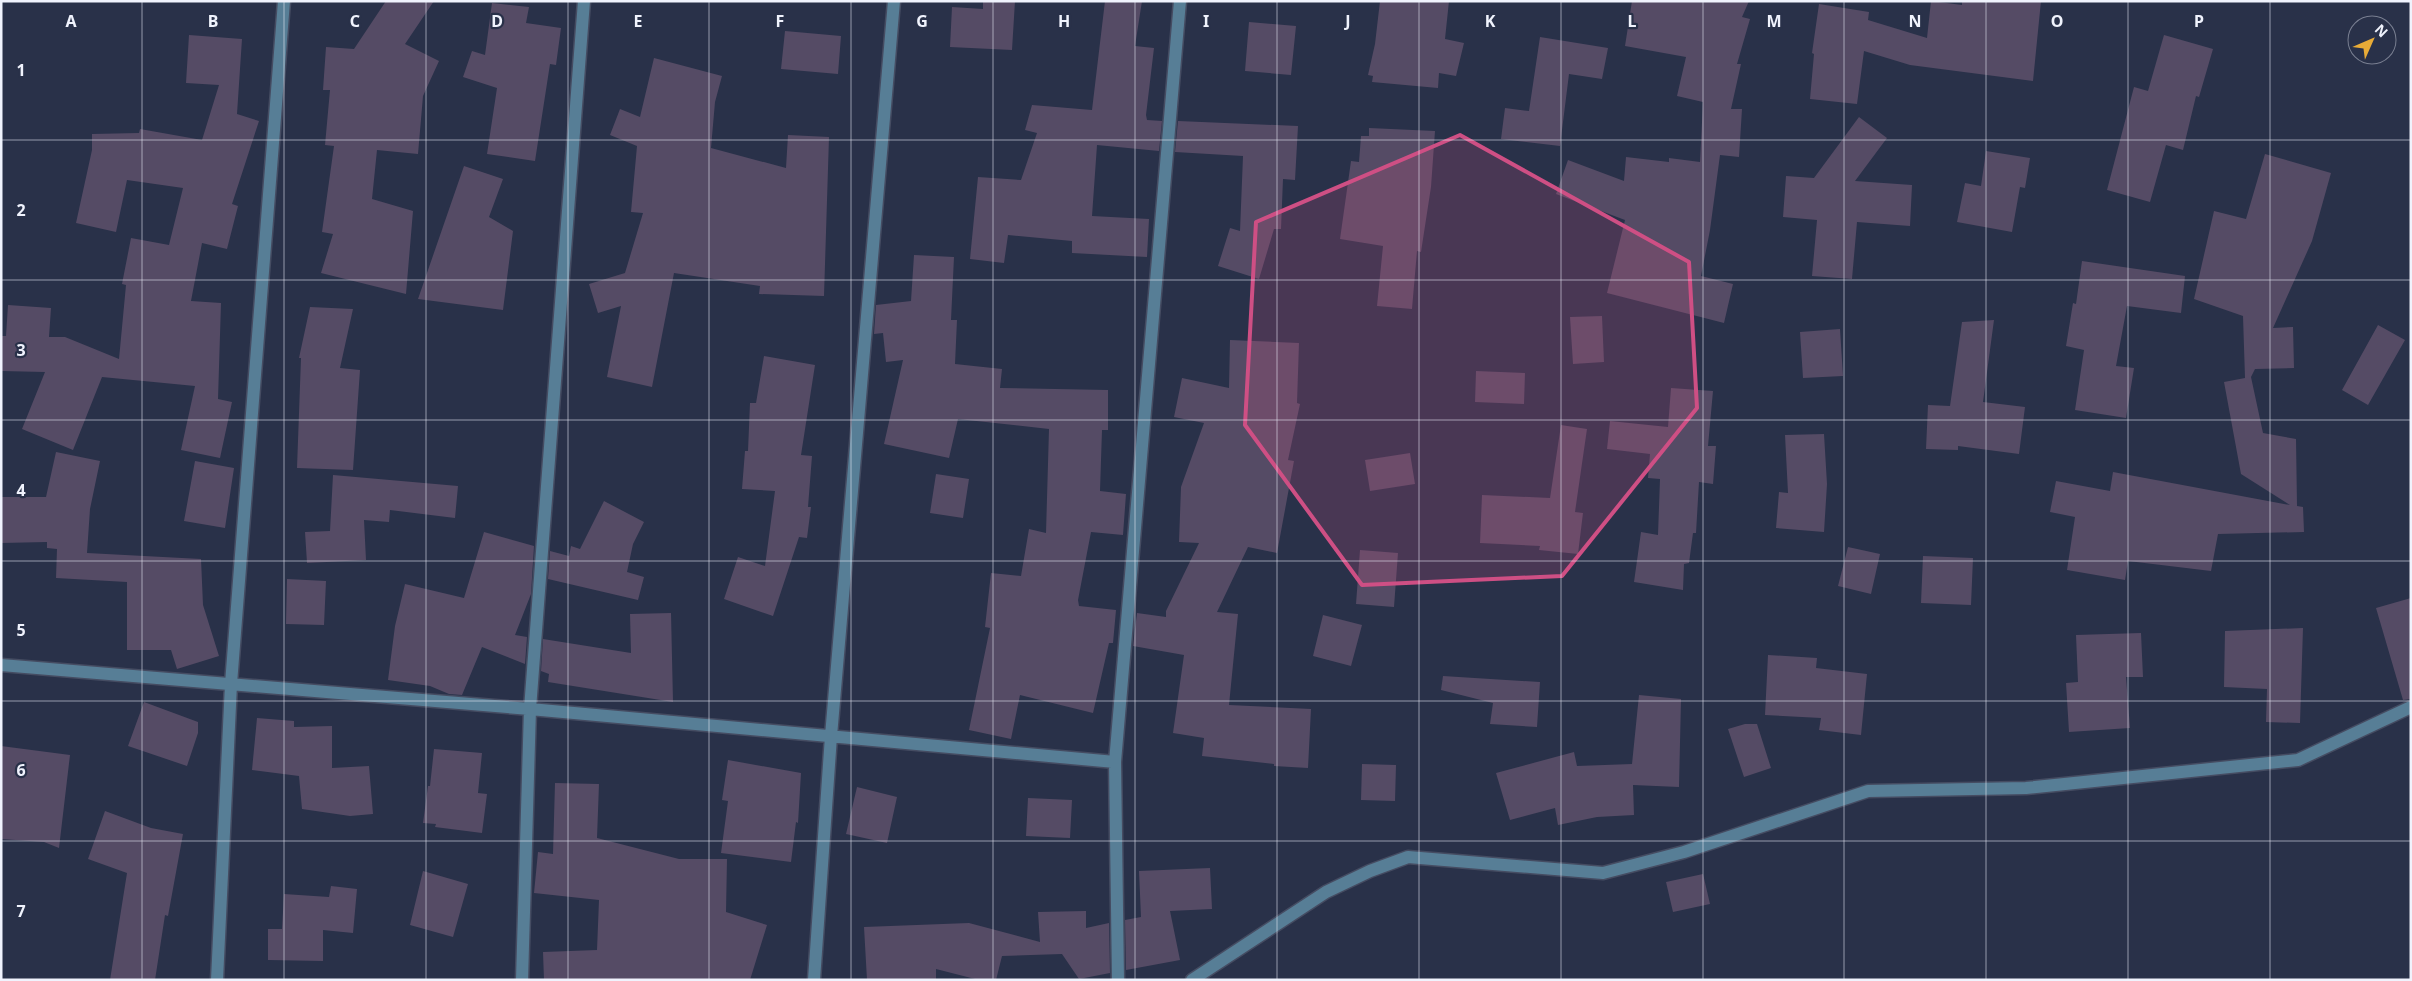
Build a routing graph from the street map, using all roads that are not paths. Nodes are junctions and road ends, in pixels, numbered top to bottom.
1 (284, 1) edge
2 (584, 1) edge
3 (894, 1) edge
4 (1180, 1) edge
5 (1, 665) edge
6 (231, 684) junction
7 (2411, 707) edge
8 (530, 709) junction
9 (831, 736) junction
10 (1115, 762) junction
11 (217, 980) edge
12 (522, 980) edge
13 (814, 980) edge
14 (1118, 980) edge
15 (1192, 980) edge

1 - 6 street
2 - 8 street
3 - 9 street
4 - 10 street
5 - 6 street
6 - 8 street
6 - 11 street
7 - 15 street
8 - 9 street
8 - 12 street
9 - 10 street
9 - 13 street
10 - 14 street

